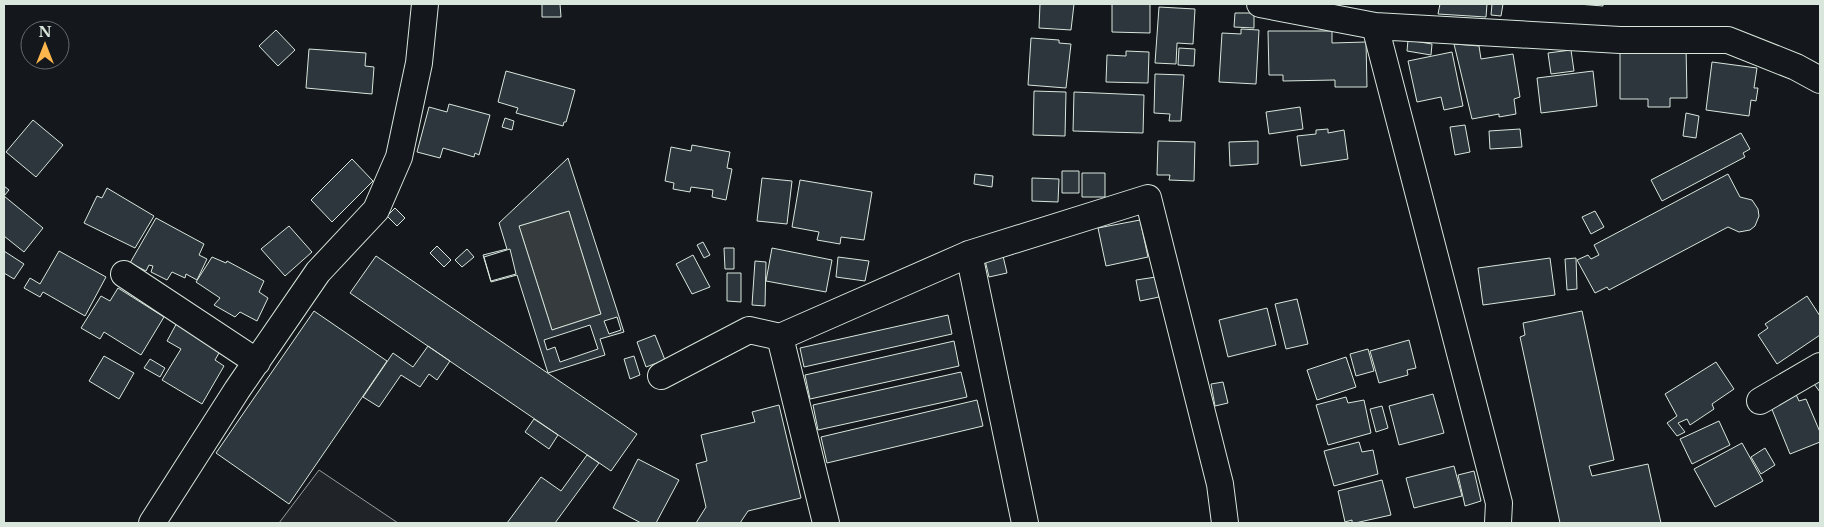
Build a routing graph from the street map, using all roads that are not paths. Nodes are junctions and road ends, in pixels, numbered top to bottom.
1 (424, 4) edge
2 (1260, 4) edge
3 (1375, 26) junction
4 (1820, 80) edge
5 (970, 254) junction
6 (124, 274) dead end
7 (780, 337) junction
8 (257, 362) junction
9 (1820, 366) edge
10 (661, 376) dead end
11 (1760, 401) dead end
12 (152, 523) edge
13 (826, 523) edge
14 (1025, 523) edge
15 (1225, 523) edge
16 (1498, 523) edge

1 - 8 street
2 - 3 street
3 - 4 street
3 - 16 street
5 - 7 street
5 - 14 street
5 - 15 street
6 - 8 street
7 - 10 street
7 - 13 street
8 - 12 street
9 - 11 street

